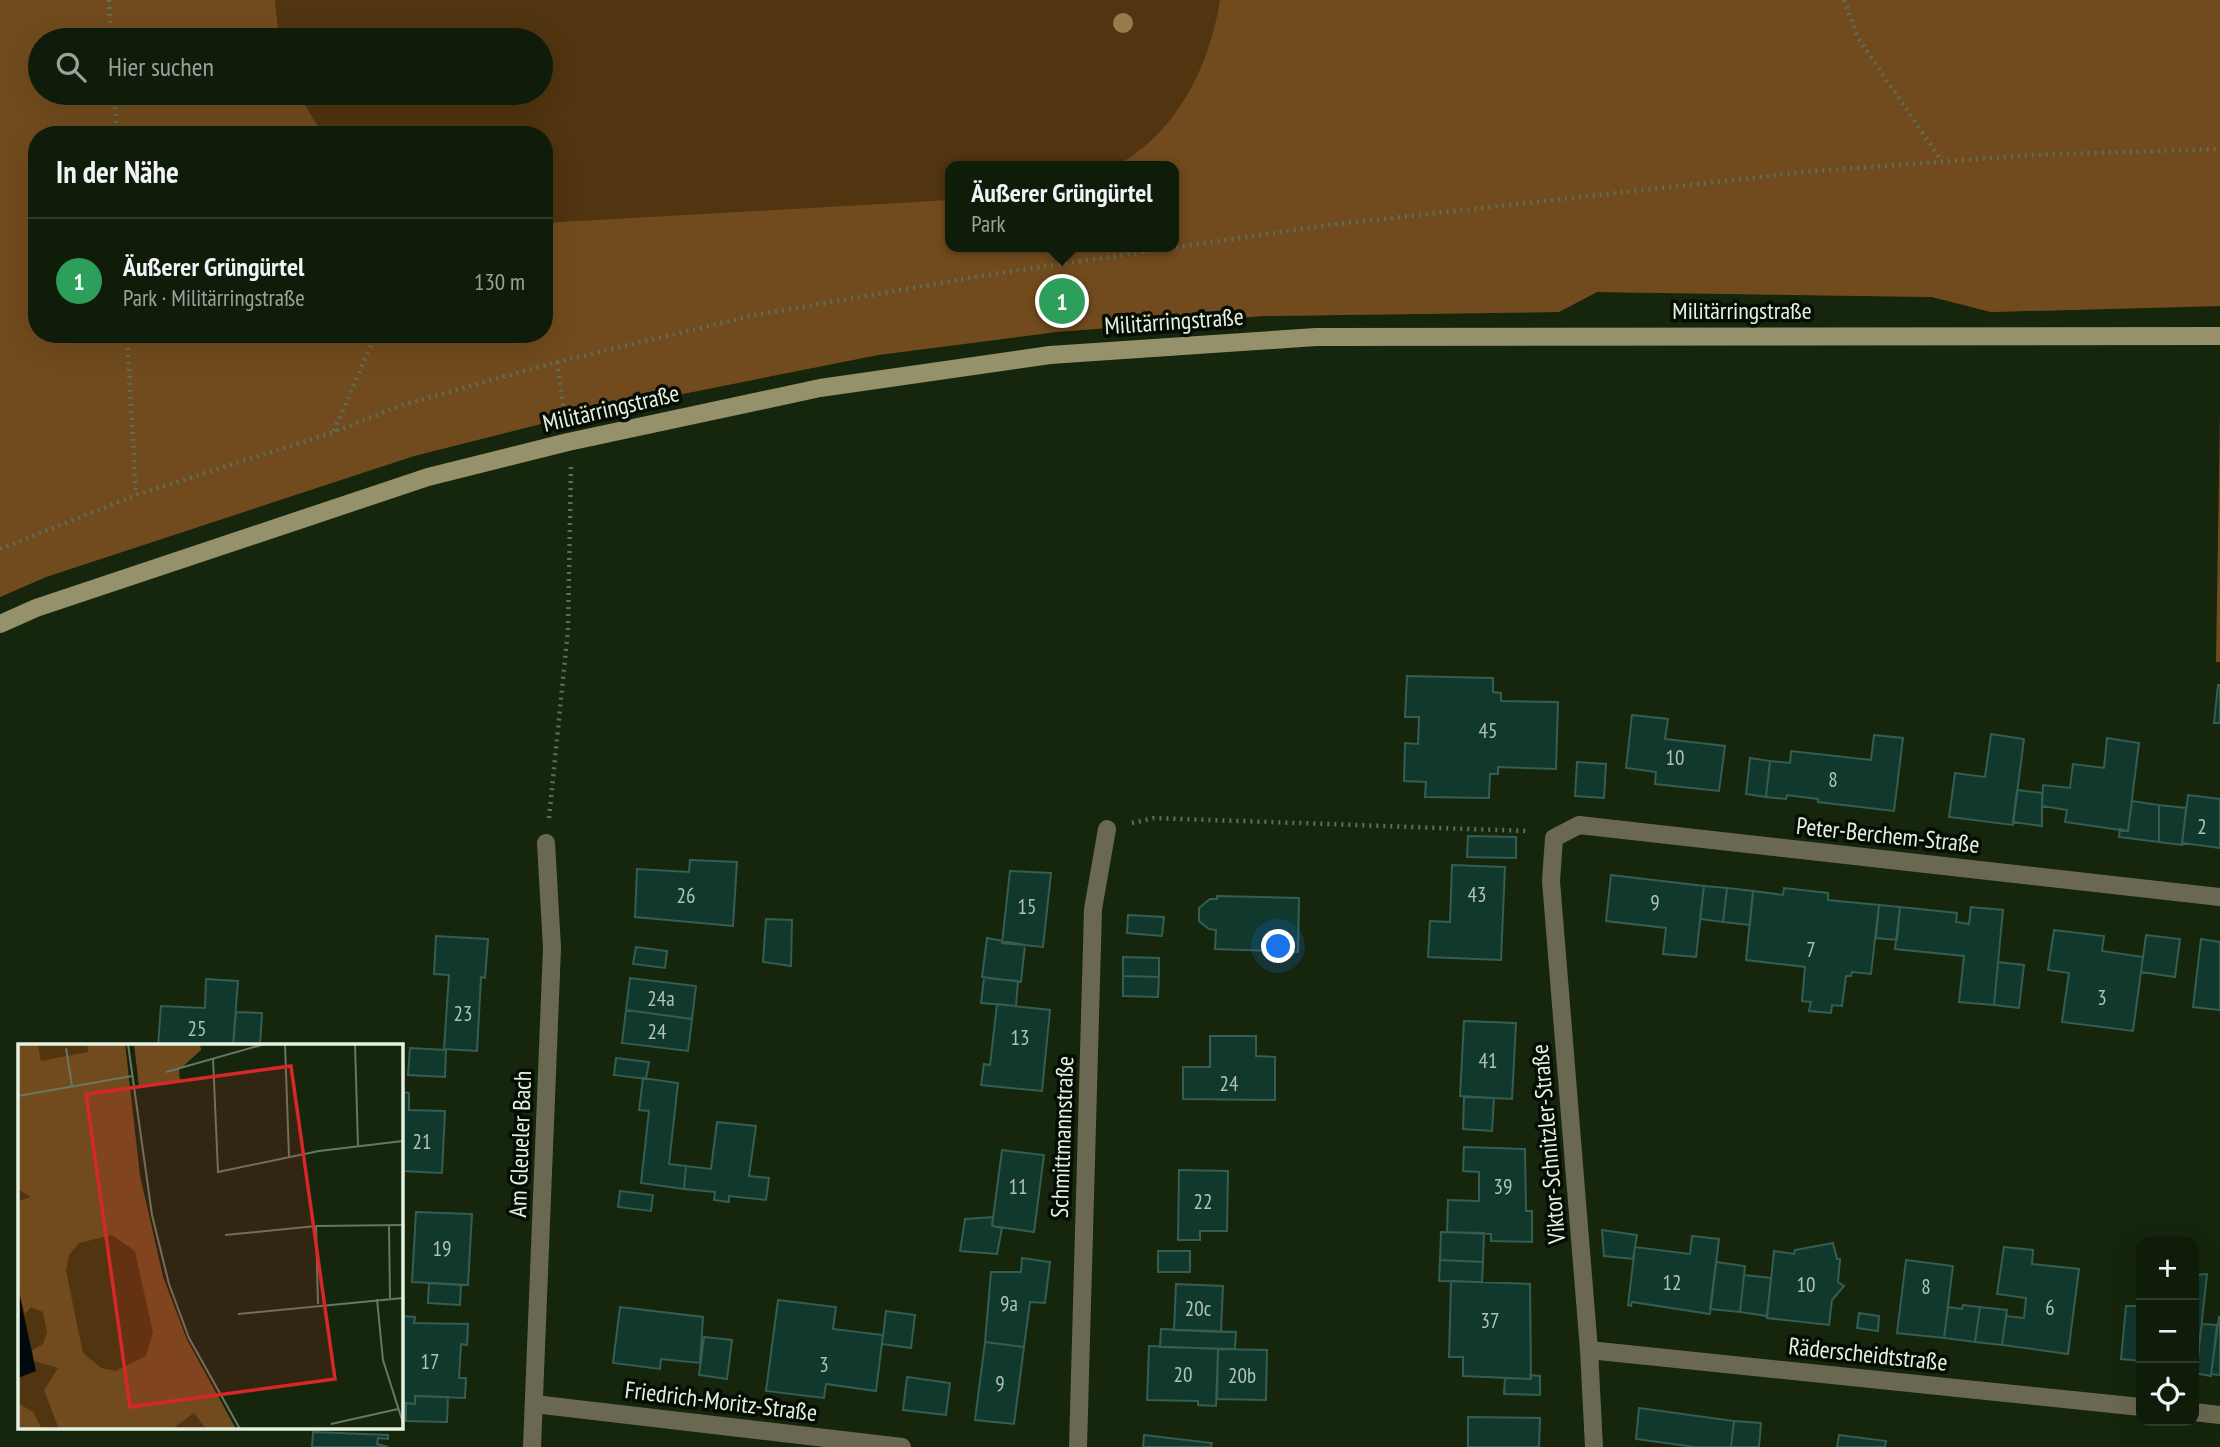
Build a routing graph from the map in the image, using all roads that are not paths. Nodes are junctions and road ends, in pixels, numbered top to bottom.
1 (2220, 335) edge
2 (0, 624) edge
3 (1107, 830) road end
4 (1554, 838) joint
5 (546, 843) road end
6 (2220, 897) edge
7 (1589, 1350) junction
8 (534, 1404) junction
9 (2136, 1406) edge
10 (2199, 1413) edge
11 (2220, 1415) edge
12 (532, 1447) edge
13 (902, 1447) edge
14 (1078, 1447) edge
15 (1594, 1447) edge

1 - 2 main road, Militärringstraße
3 - 14 street, Schmittmannstraße
4 - 6 street, Peter-Berchem-Straße
4 - 7 street, Viktor-Schnitzler-Straße
5 - 8 street, Am Gleueler Bach
7 - 9 street, Räderscheidtstraße
7 - 15 street, Viktor-Schnitzler-Straße
8 - 12 street, Am Gleueler Bach
8 - 13 street, Friedrich-Moritz-Straße
10 - 11 street

